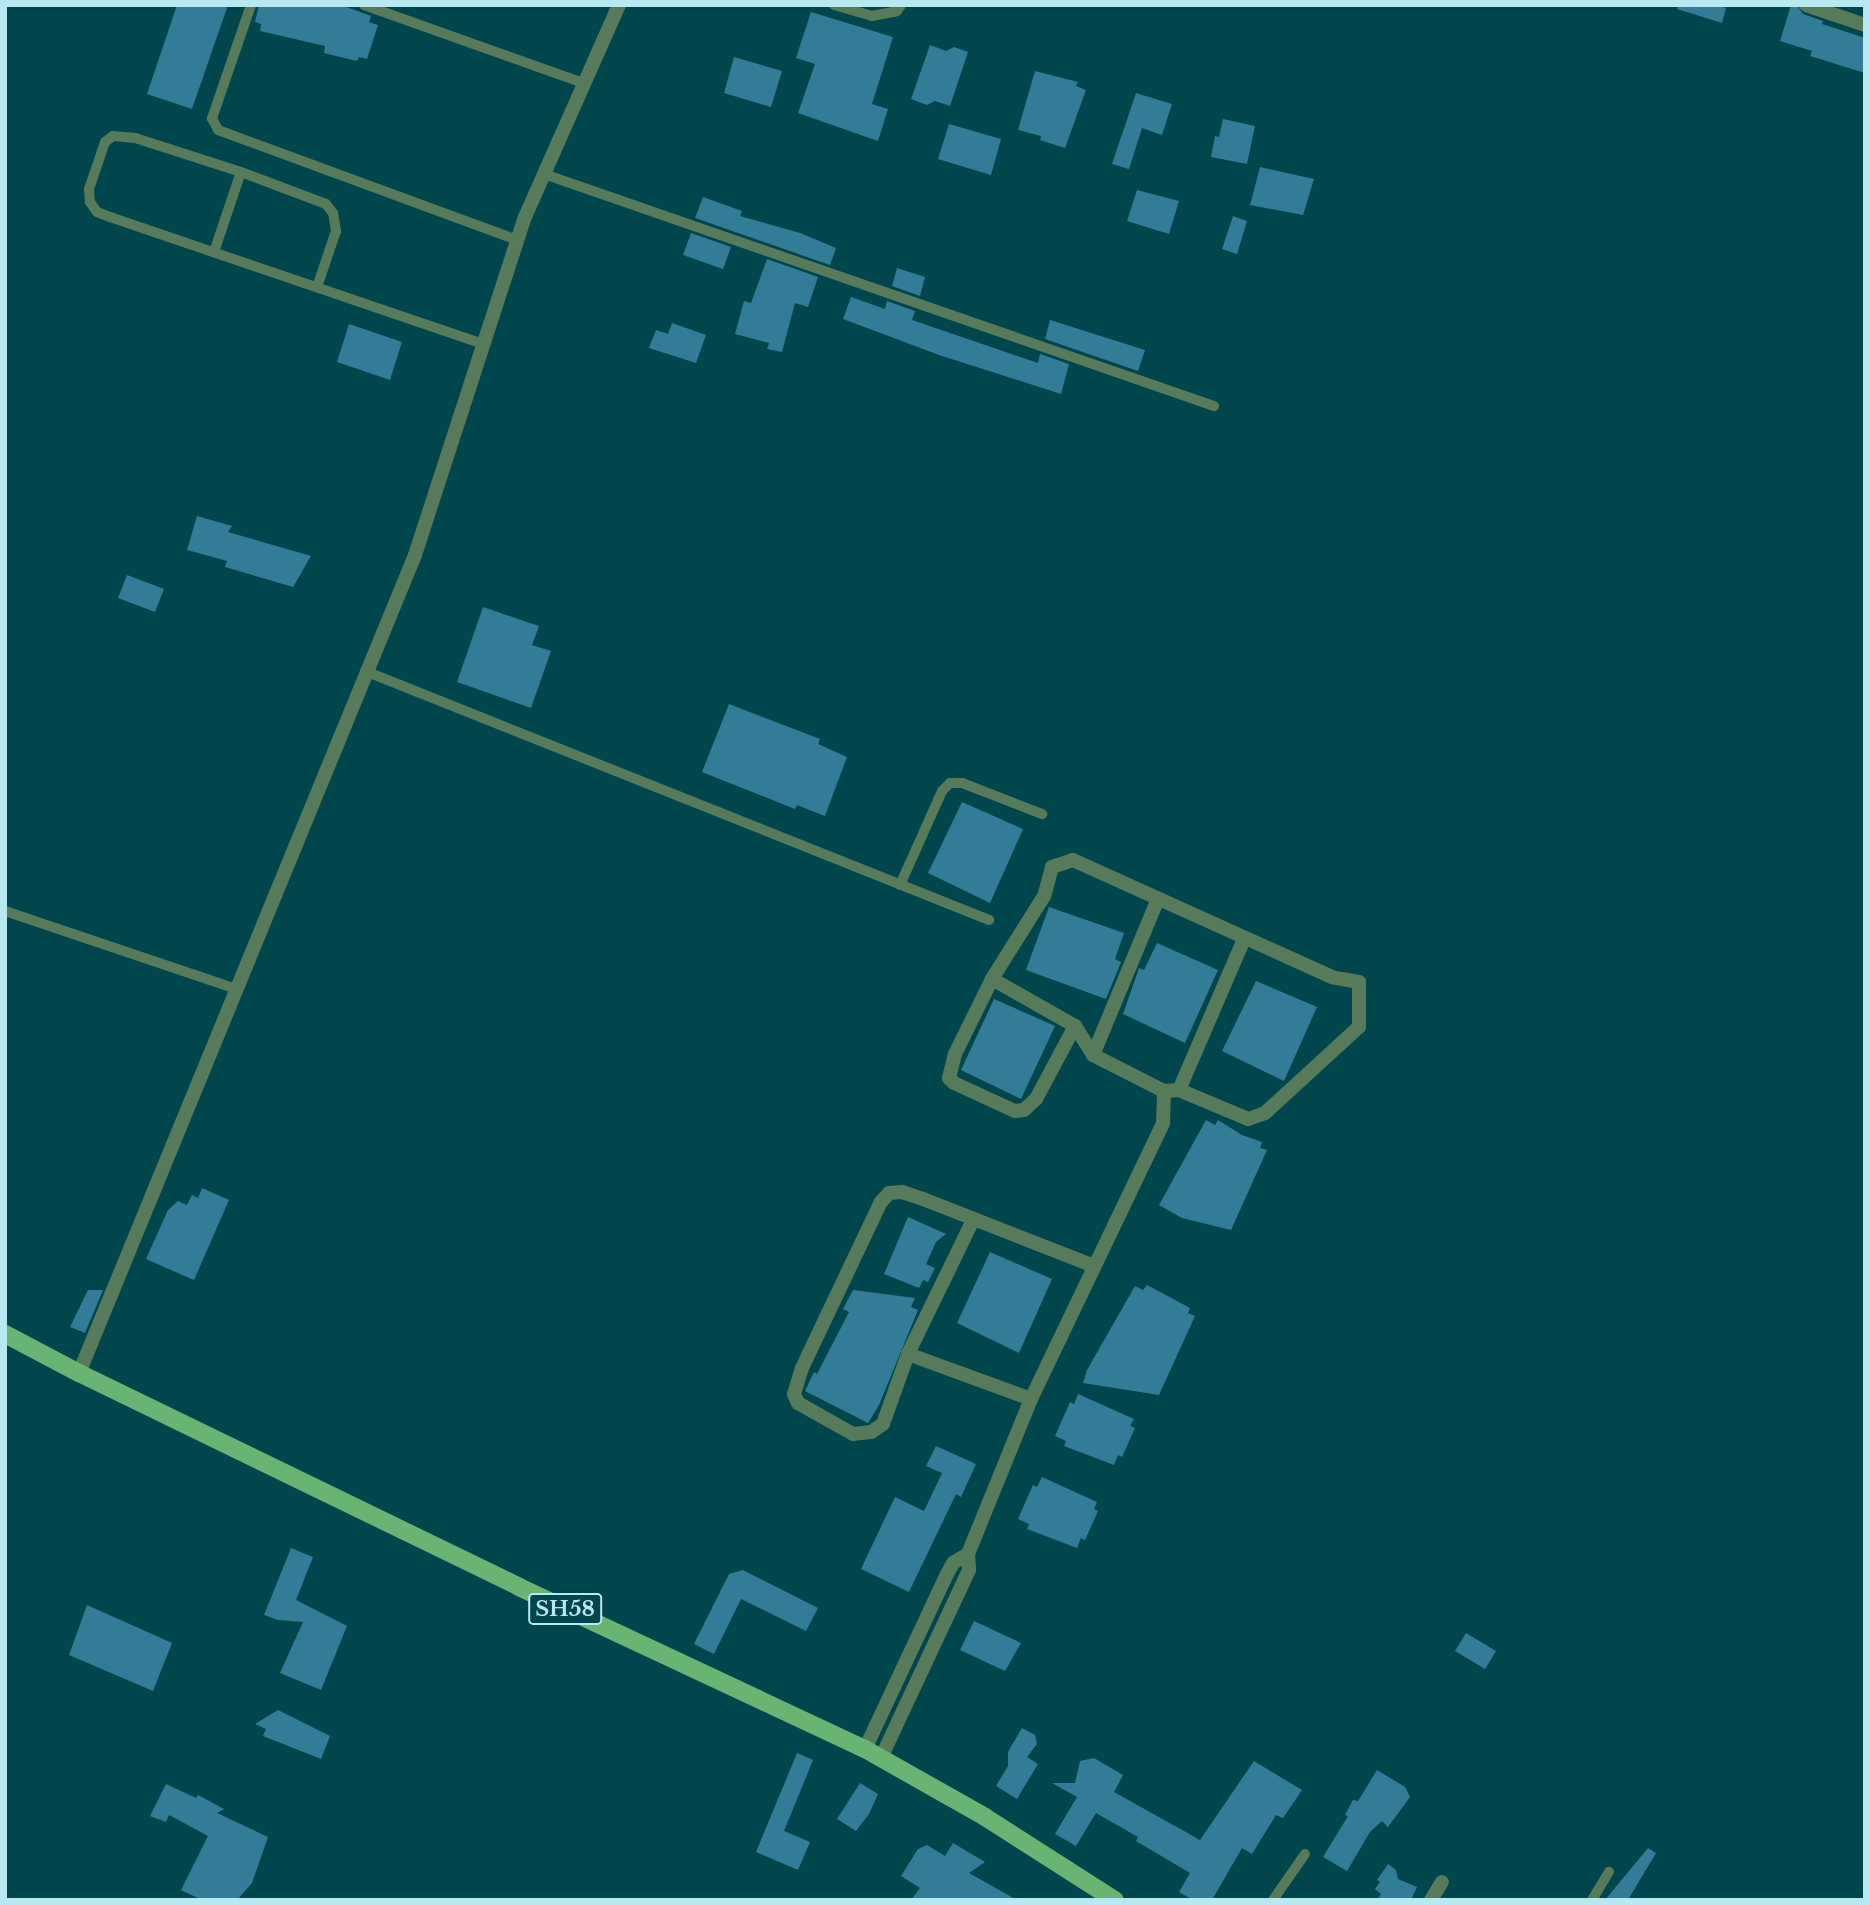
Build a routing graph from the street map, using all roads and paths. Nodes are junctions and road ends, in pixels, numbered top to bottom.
1 (251, 5) edge
2 (364, 5) edge
3 (619, 5) edge
4 (834, 5) edge
5 (901, 5) edge
6 (1806, 5) edge
7 (1865, 25) edge
8 (583, 83) junction
9 (241, 172) junction
10 (544, 174) junction
11 (517, 240) junction
12 (214, 252) junction
13 (317, 287) junction
14 (484, 344) junction
15 (1214, 405) dead end
16 (365, 671) junction
17 (1042, 814) dead end
18 (900, 885) junction
19 (1158, 899) junction
20 (5, 911) edge
21 (989, 920) dead end
22 (1244, 939) junction
23 (992, 979) junction
24 (237, 989) junction
25 (1075, 1026) junction
26 (1093, 1055) junction
27 (1179, 1090) junction
28 (1164, 1091) junction
29 (973, 1220) junction
30 (1094, 1266) junction
31 (5, 1334) edge
32 (908, 1354) junction
33 (79, 1373) junction
34 (1031, 1399) junction
35 (873, 1753) junction
36 (1305, 1854) dead end
37 (1609, 1872) dead end
38 (1442, 1882) dead end
39 (1115, 1900) edge
40 (1273, 1900) edge
41 (1431, 1900) edge
42 (1591, 1900) edge

1 - 11 lane
2 - 8 lane
3 - 8 street
4 - 5 lane
6 - 7 street
8 - 10 street
9 - 12 lane
9 - 12 lane
9 - 13 lane
10 - 11 street
10 - 15 lane
11 - 14 street
12 - 13 lane
13 - 14 lane
14 - 16 street
16 - 18 lane
16 - 24 street
17 - 18 lane
18 - 21 lane
19 - 22 street
19 - 23 street
19 - 26 street
20 - 24 lane
22 - 27 street
22 - 27 street
23 - 25 street
23 - 25 street
24 - 33 street
25 - 26 street
26 - 28 street
27 - 28 street
28 - 30 street
29 - 30 street
29 - 32 street
29 - 32 street
30 - 34 street
31 - 33 main road, SH58
32 - 34 street
33 - 35 main road, SH58
34 - 35 street
35 - 39 main road, SH58
36 - 40 lane
37 - 42 lane
38 - 41 street

